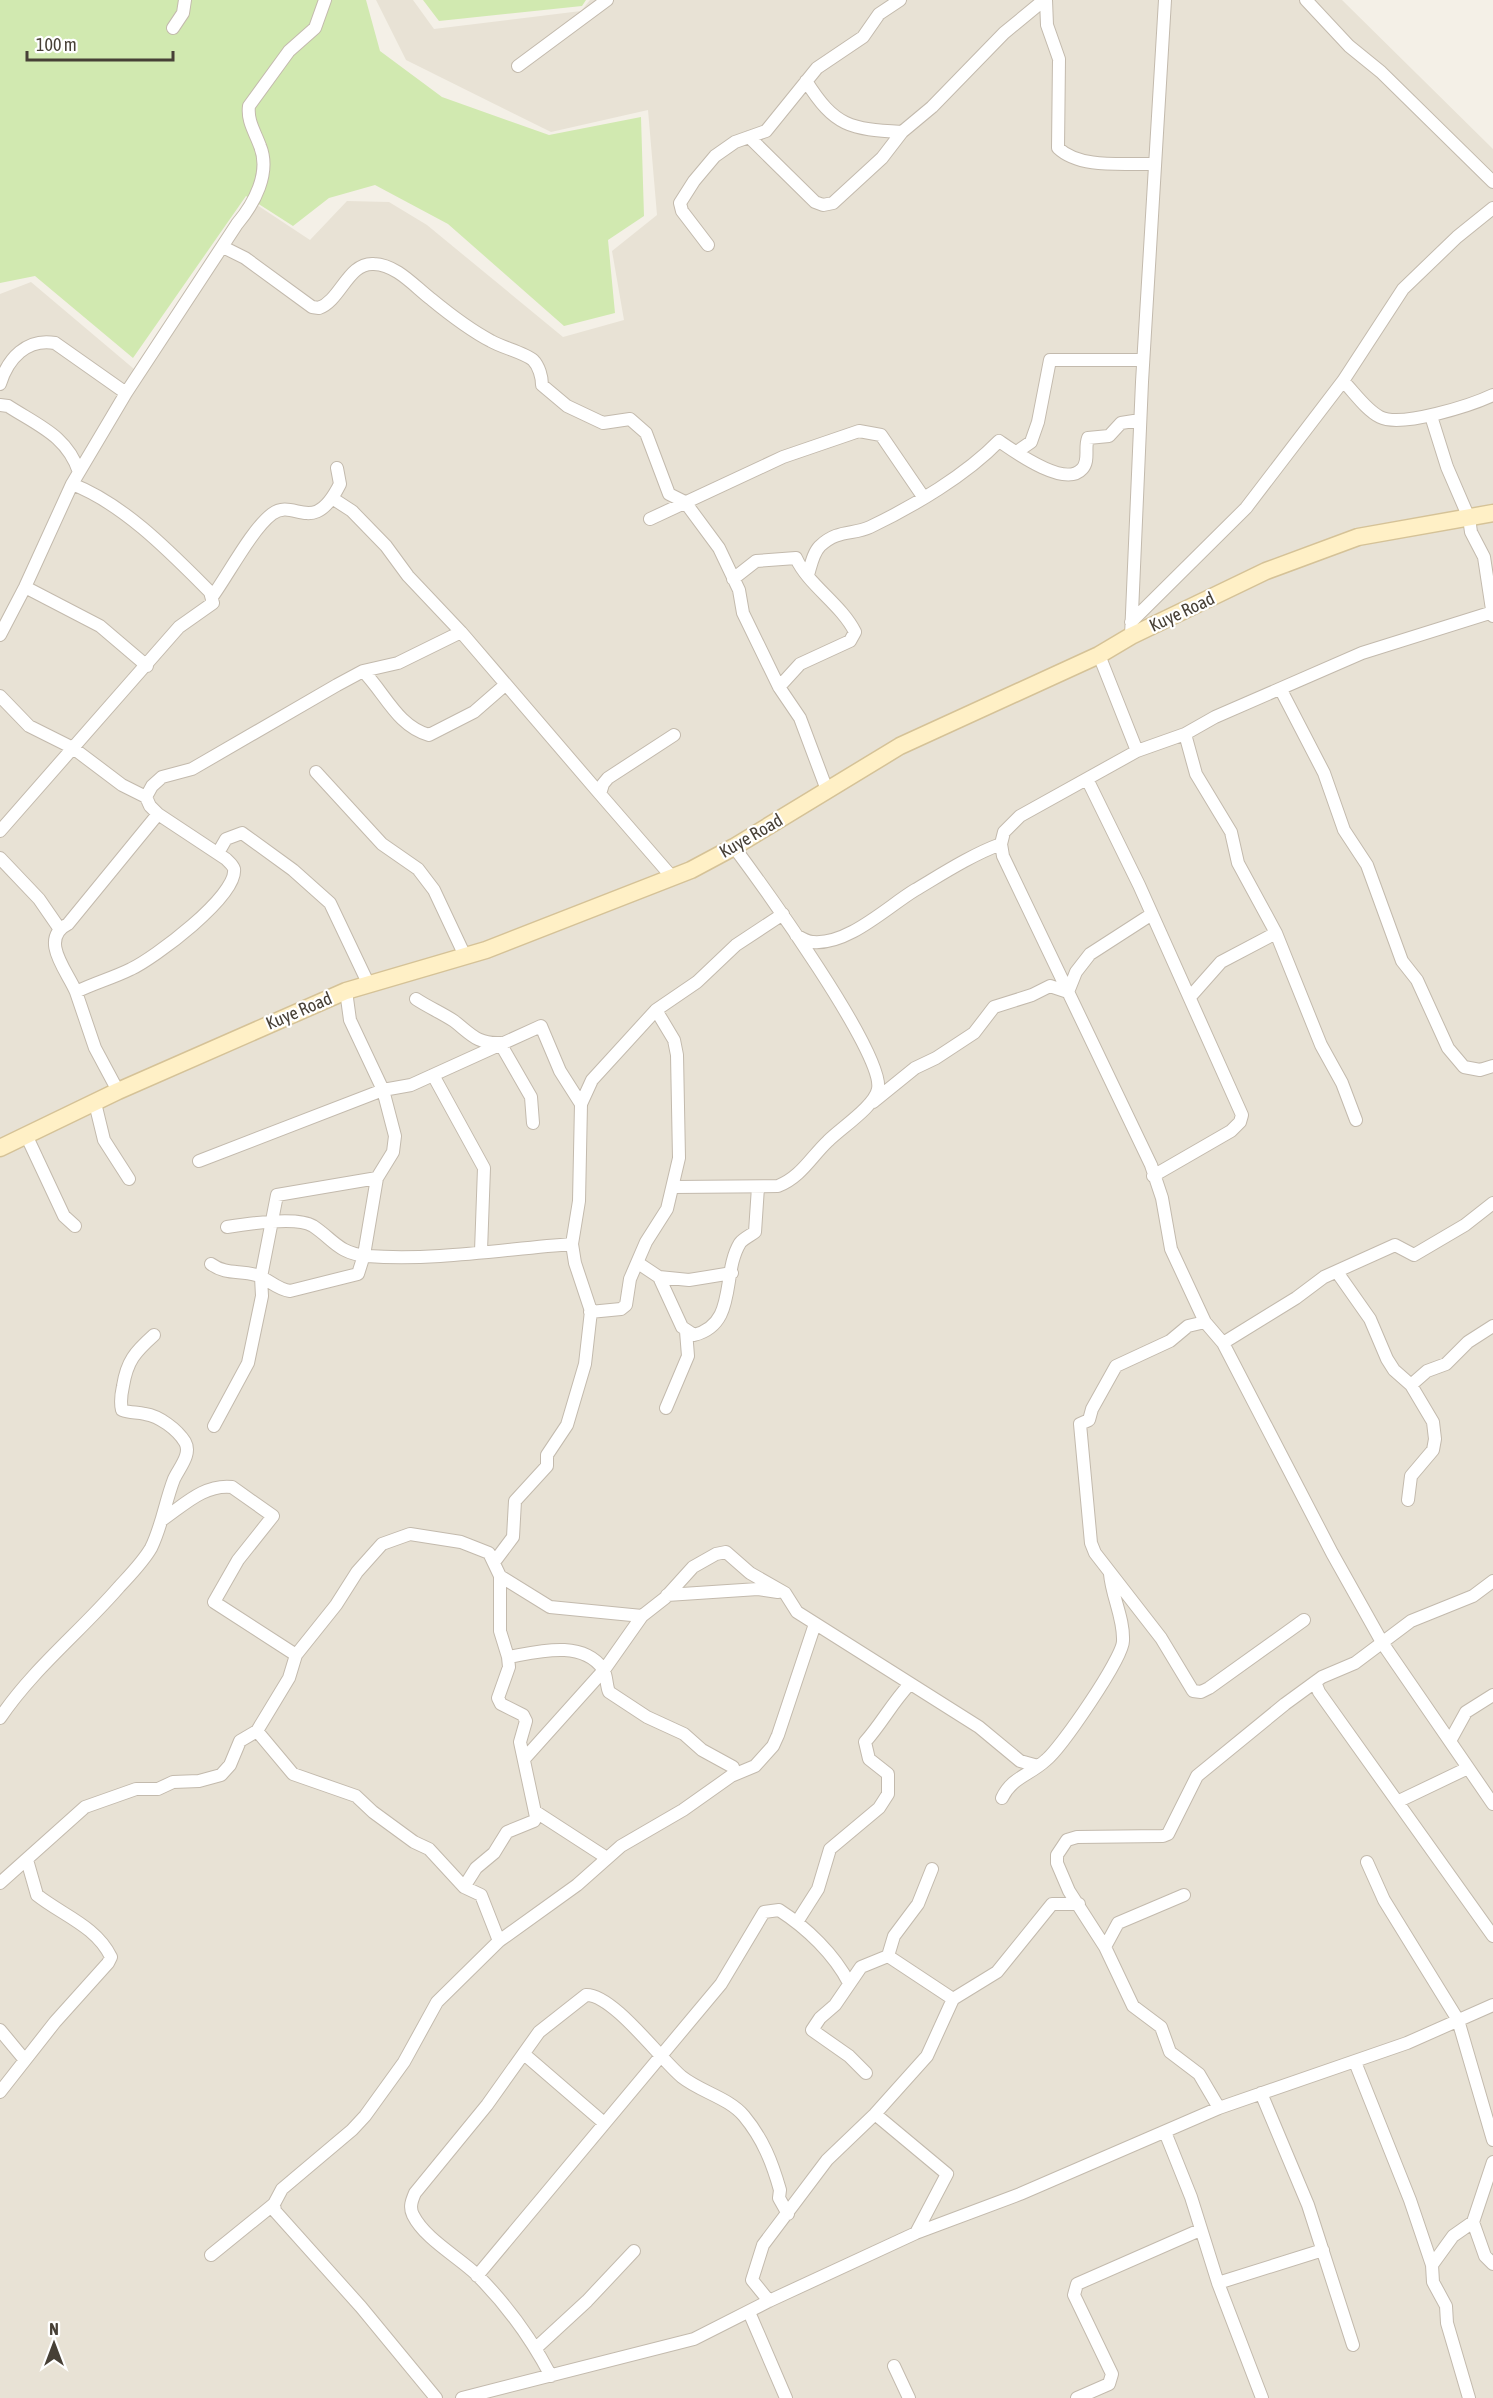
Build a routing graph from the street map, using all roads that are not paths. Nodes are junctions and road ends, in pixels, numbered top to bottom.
1 (185, 0) edge
2 (325, 0) edge
3 (607, 0) edge
4 (900, 0) edge
5 (1045, 0) edge
6 (1165, 0) edge
7 (1306, 0) edge
8 (173, 28) dead end
9 (518, 66) dead end
10 (806, 81) junction
11 (902, 132) junction
12 (748, 137) junction
13 (1154, 164) junction
14 (1493, 182) edge
15 (1493, 208) edge
16 (708, 245) dead end
17 (223, 247) junction
18 (1143, 360) junction
19 (1343, 381) junction
20 (0, 384) edge
21 (126, 393) junction
22 (1493, 395) edge
23 (0, 405) edge
24 (1431, 416) junction
25 (1140, 420) junction
26 (1018, 451) junction
27 (337, 468) dead end
28 (79, 472) junction
29 (72, 484) junction
30 (332, 498) junction
31 (924, 498) junction
32 (685, 502) junction
33 (1493, 513) edge
34 (1469, 518) junction
35 (650, 519) dead end
36 (808, 575) junction
37 (733, 579) junction
38 (25, 587) junction
39 (212, 597) junction
40 (1492, 613) edge
41 (1131, 629) junction
42 (460, 632) junction
43 (0, 635) edge
44 (1099, 655) junction
45 (147, 666) junction
46 (363, 671) junction
47 (505, 685) junction
48 (779, 687) junction
49 (1281, 690) junction
50 (0, 696) edge
51 (1185, 734) junction
52 (674, 735) dead end
53 (73, 748) junction
54 (1137, 751) junction
55 (316, 772) dead end
56 (1087, 779) junction
57 (827, 790) junction
58 (600, 794) junction
59 (146, 797) junction
60 (158, 814) junction
61 (0, 831) edge
62 (1000, 844) junction
63 (734, 847) junction
64 (218, 853) junction
65 (0, 858) edge
66 (672, 877) junction
67 (783, 914) junction
68 (1152, 914) junction
69 (59, 928) junction
70 (1276, 933) junction
71 (795, 935) junction
72 (465, 956) junction
73 (368, 983) junction
74 (346, 991) junction
75 (76, 992) junction
76 (1068, 992) junction
77 (1190, 997) junction
78 (416, 999) dead end
79 (656, 1010) junction
80 (500, 1043) junction
81 (1493, 1066) edge
82 (433, 1075) junction
83 (383, 1090) junction
84 (118, 1091) junction
85 (871, 1103) junction
86 (95, 1104) junction
87 (581, 1104) junction
88 (1356, 1120) dead end
89 (533, 1123) dead end
90 (27, 1137) junction
91 (0, 1148) edge
92 (199, 1161) dead end
93 (1153, 1176) junction
94 (377, 1178) junction
95 (129, 1179) dead end
96 (674, 1187) junction
97 (758, 1187) junction
98 (1493, 1203) edge
99 (271, 1221) junction
100 (75, 1226) dead end
101 (227, 1227) dead end
102 (572, 1244) junction
103 (481, 1251) junction
104 (364, 1256) junction
105 (638, 1263) junction
106 (211, 1264) dead end
107 (1337, 1272) junction
108 (732, 1273) junction
109 (261, 1277) junction
110 (659, 1277) junction
111 (590, 1312) junction
112 (1205, 1322) junction
113 (1493, 1326) edge
114 (687, 1331) junction
115 (154, 1335) dead end
116 (1223, 1343) junction
117 (1411, 1385) junction
118 (666, 1408) dead end
119 (214, 1426) dead end
120 (1408, 1500) dead end
121 (162, 1520) junction
122 (495, 1561) junction
123 (1110, 1573) junction
124 (500, 1576) junction
125 (1493, 1581) edge
126 (785, 1593) junction
127 (668, 1595) junction
128 (642, 1617) junction
129 (1304, 1620) dead end
130 (815, 1624) junction
131 (1383, 1644) junction
132 (296, 1655) junction
133 (508, 1656) junction
134 (604, 1670) junction
135 (1315, 1682) junction
136 (909, 1684) junction
137 (1493, 1695) edge
138 (0, 1718) edge
139 (257, 1731) junction
140 (1450, 1741) junction
141 (525, 1758) junction
142 (1038, 1766) junction
143 (1468, 1768) junction
144 (732, 1772) junction
145 (1002, 1798) dead end
146 (1399, 1801) junction
147 (1493, 1804) edge
148 (536, 1812) junction
149 (607, 1858) junction
150 (27, 1860) junction
151 (1367, 1862) dead end
152 (932, 1869) dead end
153 (0, 1883) edge
154 (465, 1887) junction
155 (1069, 1891) junction
156 (1184, 1895) dead end
157 (1062, 1904) junction
158 (1079, 1904) junction
159 (797, 1922) junction
160 (1493, 1936) edge
161 (499, 1941) junction
162 (1105, 1947) junction
163 (888, 1956) junction
164 (840, 1966) junction
165 (861, 1967) junction
166 (849, 1983) junction
167 (953, 1999) junction
168 (1493, 2005) edge
169 (1458, 2020) junction
170 (0, 2030) edge
171 (524, 2054) junction
172 (662, 2055) junction
173 (24, 2060) junction
174 (1355, 2062) junction
175 (866, 2073) dead end
176 (0, 2092) edge
177 (1260, 2093) junction
178 (1219, 2108) junction
179 (875, 2114) junction
180 (604, 2123) junction
181 (1165, 2132) junction
182 (1493, 2140) edge
183 (1493, 2162) edge
184 (274, 2204) junction
185 (788, 2214) junction
186 (1473, 2222) junction
187 (1200, 2230) junction
188 (916, 2233) junction
189 (1323, 2250) junction
190 (634, 2251) dead end
191 (211, 2255) dead end
192 (1493, 2264) edge
193 (1432, 2265) junction
194 (477, 2276) junction
195 (1218, 2283) junction
196 (768, 2301) junction
197 (749, 2312) junction
198 (1353, 2345) dead end
199 (536, 2348) junction
200 (894, 2366) dead end
201 (551, 2376) junction
202 (436, 2398) edge
203 (462, 2398) edge
204 (786, 2398) edge
205 (909, 2398) edge
206 (1077, 2398) edge
207 (1262, 2398) edge
208 (1469, 2398) edge

1 - 8 street
2 - 17 street
3 - 9 street
4 - 10 street
5 - 11 street
5 - 13 street
6 - 13 street
7 - 14 street
10 - 11 street
10 - 12 street
11 - 12 street
12 - 16 street
13 - 18 street
15 - 19 street
17 - 21 street
17 - 32 street
18 - 25 street
18 - 26 street
19 - 24 street
19 - 41 street
20 - 21 street
21 - 28 street
22 - 24 street
23 - 28 street
24 - 34 street
25 - 26 street
25 - 41 street
26 - 31 street
27 - 30 street
28 - 29 street
29 - 38 street
29 - 39 street
30 - 39 street
30 - 42 street
31 - 32 street
31 - 36 street
32 - 35 street
32 - 37 street
33 - 34 street, Kuye Road
34 - 40 street
34 - 41 street, Kuye Road
36 - 37 street
36 - 48 street
37 - 48 street
38 - 43 street
38 - 45 street
39 - 45 street
40 - 49 street
41 - 44 street, Kuye Road
42 - 46 street
42 - 47 street
44 - 54 street
44 - 57 street, Kuye Road
45 - 53 street
46 - 47 street
46 - 59 street
47 - 58 street
48 - 57 street
49 - 51 street
49 - 81 street
50 - 53 street
51 - 54 street
51 - 70 street
52 - 58 street
53 - 59 street
53 - 61 street
54 - 56 street
55 - 72 street
56 - 62 street
56 - 68 street
57 - 63 street, Kuye Road
58 - 66 street
59 - 60 street
60 - 64 street
60 - 69 street
62 - 71 street
62 - 76 street
63 - 66 street, Kuye Road
63 - 67 street
64 - 73 street
64 - 75 street
65 - 69 street
66 - 72 street, Kuye Road
67 - 71 street
67 - 79 street
68 - 76 street
68 - 77 street
69 - 75 street
70 - 77 street
70 - 88 street
71 - 85 street
72 - 73 street, Kuye Road
73 - 74 street, Kuye Road
74 - 83 street
74 - 84 street, Kuye Road
75 - 84 street
76 - 85 street
76 - 93 street
77 - 93 street
78 - 80 street
79 - 87 street
79 - 96 street
80 - 82 street
80 - 87 street
80 - 89 street
82 - 83 street
82 - 103 street
83 - 92 street
83 - 94 street
84 - 86 street, Kuye Road
85 - 97 street
86 - 90 street, Kuye Road
86 - 95 street
87 - 102 street
90 - 91 street, Kuye Road
90 - 100 street
93 - 112 street
94 - 99 street
94 - 104 street
96 - 97 street
96 - 105 street
97 - 108 street
98 - 107 street
99 - 101 street
99 - 104 street
99 - 109 street
102 - 103 street
102 - 111 street
103 - 104 street
104 - 109 street
105 - 110 street
105 - 111 street
106 - 109 street
107 - 116 street
107 - 117 street
108 - 110 street
108 - 114 street
109 - 119 street
110 - 114 street
111 - 122 street
112 - 116 street
112 - 123 street
113 - 117 street
114 - 118 street
115 - 121 street
116 - 131 street
117 - 120 street
121 - 132 street
121 - 138 street
122 - 124 street
122 - 132 street
123 - 129 street
123 - 142 street
124 - 128 street
124 - 133 street
125 - 131 street
126 - 127 street
126 - 127 street
126 - 130 street
127 - 128 street
128 - 134 street
130 - 136 street
130 - 144 street
131 - 135 street
131 - 140 street
132 - 139 street
133 - 134 street
133 - 141 street
134 - 141 street
134 - 144 street
135 - 146 street
135 - 155 street
136 - 142 street
136 - 159 street
137 - 140 street
139 - 150 street
139 - 154 street
140 - 143 street
141 - 148 street
142 - 145 street
143 - 146 street
143 - 147 street
144 - 149 street
146 - 160 street
148 - 149 street
148 - 154 street
149 - 161 street
150 - 153 street
150 - 173 street
151 - 169 street
152 - 163 street
154 - 161 street
155 - 157 street
155 - 158 street
156 - 162 street
157 - 158 street
157 - 167 street
158 - 162 street
159 - 164 street
159 - 172 street
161 - 184 street
162 - 178 street
163 - 165 street
163 - 167 street
164 - 165 street
164 - 166 street
165 - 166 street
166 - 175 street
167 - 179 street
168 - 169 street
169 - 174 street
169 - 182 street
170 - 173 street
171 - 172 street
171 - 180 street
171 - 194 street
172 - 180 street
172 - 185 street
173 - 176 street
174 - 177 street
174 - 193 street
177 - 178 street
177 - 189 street
178 - 181 street
179 - 185 street
179 - 188 street
180 - 194 street
181 - 187 street
181 - 188 street
183 - 186 street
184 - 191 street
184 - 202 street
185 - 196 street
186 - 192 street
186 - 193 street
187 - 195 street
187 - 206 street
188 - 196 street
189 - 195 street
189 - 198 street
190 - 199 street
193 - 208 street
194 - 199 street
195 - 207 street
196 - 197 street
197 - 201 street
197 - 204 street
199 - 201 street
200 - 205 street
201 - 203 street

